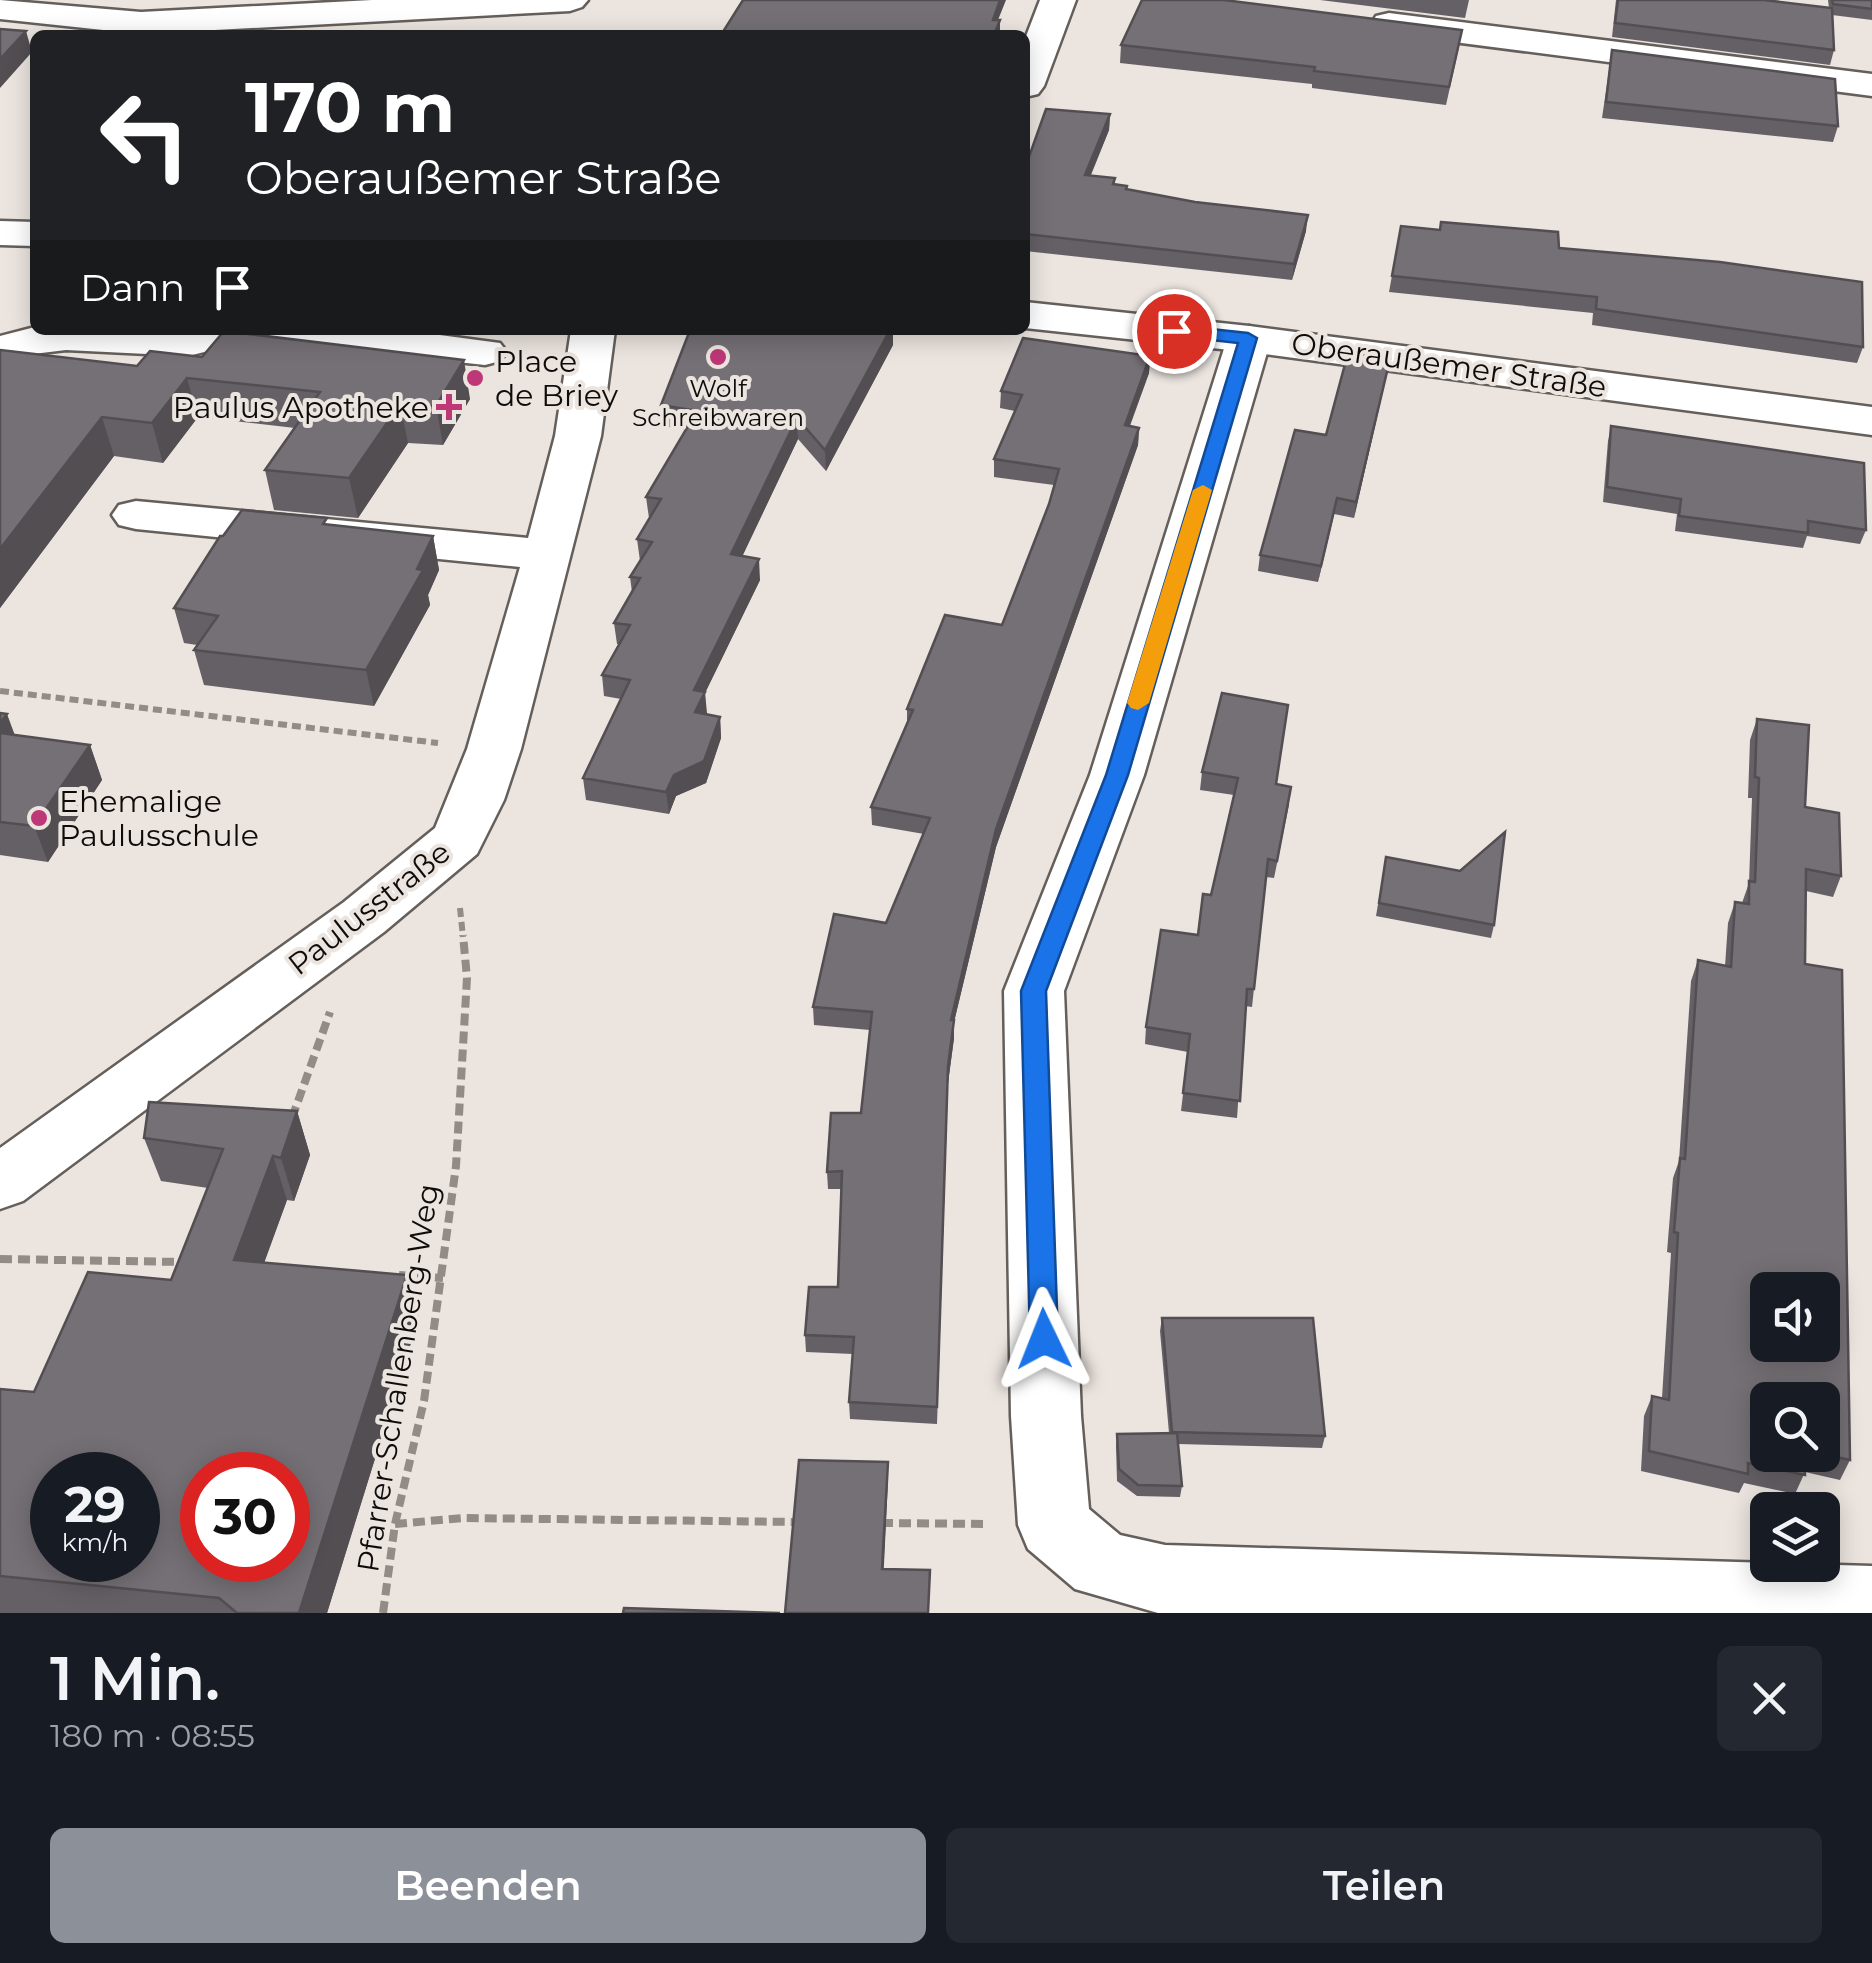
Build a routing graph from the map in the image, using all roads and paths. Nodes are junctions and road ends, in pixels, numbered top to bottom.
1 (570, 0) edge
2 (1058, 0) edge
3 (1523, 0) edge
4 (0, 8) edge
5 (485, 13) edge
6 (1350, 18) edge
7 (1516, 40) junction
8 (1030, 73) edge
9 (1872, 86) edge
10 (0, 234) edge
11 (30, 234) edge
12 (1030, 316) edge
13 (222, 335) edge
14 (327, 335) edge
15 (592, 335) edge
16 (1248, 338) junction
17 (0, 351) edge
18 (485, 352) dead end
19 (1872, 421) edge
20 (136, 516) dead end
21 (548, 555) junction
22 (0, 692) edge
23 (494, 749) junction
24 (419, 874) junction
25 (364, 917) junction
26 (286, 1134) edge
27 (0, 1183) edge
28 (0, 1260) edge
29 (191, 1262) edge
30 (385, 1274) edge
31 (443, 1278) junction
32 (818, 1522) edge
33 (877, 1523) edge
34 (394, 1524) junction
35 (1054, 1525) junction
36 (1170, 1597) edge
37 (1872, 1601) edge
38 (383, 1613) edge

1 - 5 street
2 - 8 street
3 - 7 street
4 - 5 street
6 - 7 street
7 - 9 street
10 - 11 street
12 - 16 street, Oberaußemer Straße
13 - 17 street
14 - 18 street
15 - 21 street, Paulusstraße
16 - 19 street, Oberaußemer Straße
16 - 35 street
20 - 21 street
21 - 23 street, Paulusstraße
22 - 23 path
23 - 24 street, Paulusstraße
24 - 25 street, Paulusstraße
24 - 31 path, Pfarrer-Schallenberg-Weg
25 - 26 path
25 - 27 street, Paulusstraße
28 - 29 path
30 - 31 path
31 - 34 path, Pfarrer-Schallenberg-Weg
32 - 34 path
33 - 35 path
34 - 38 path, Pfarrer-Schallenberg-Weg
35 - 36 street
36 - 37 street

